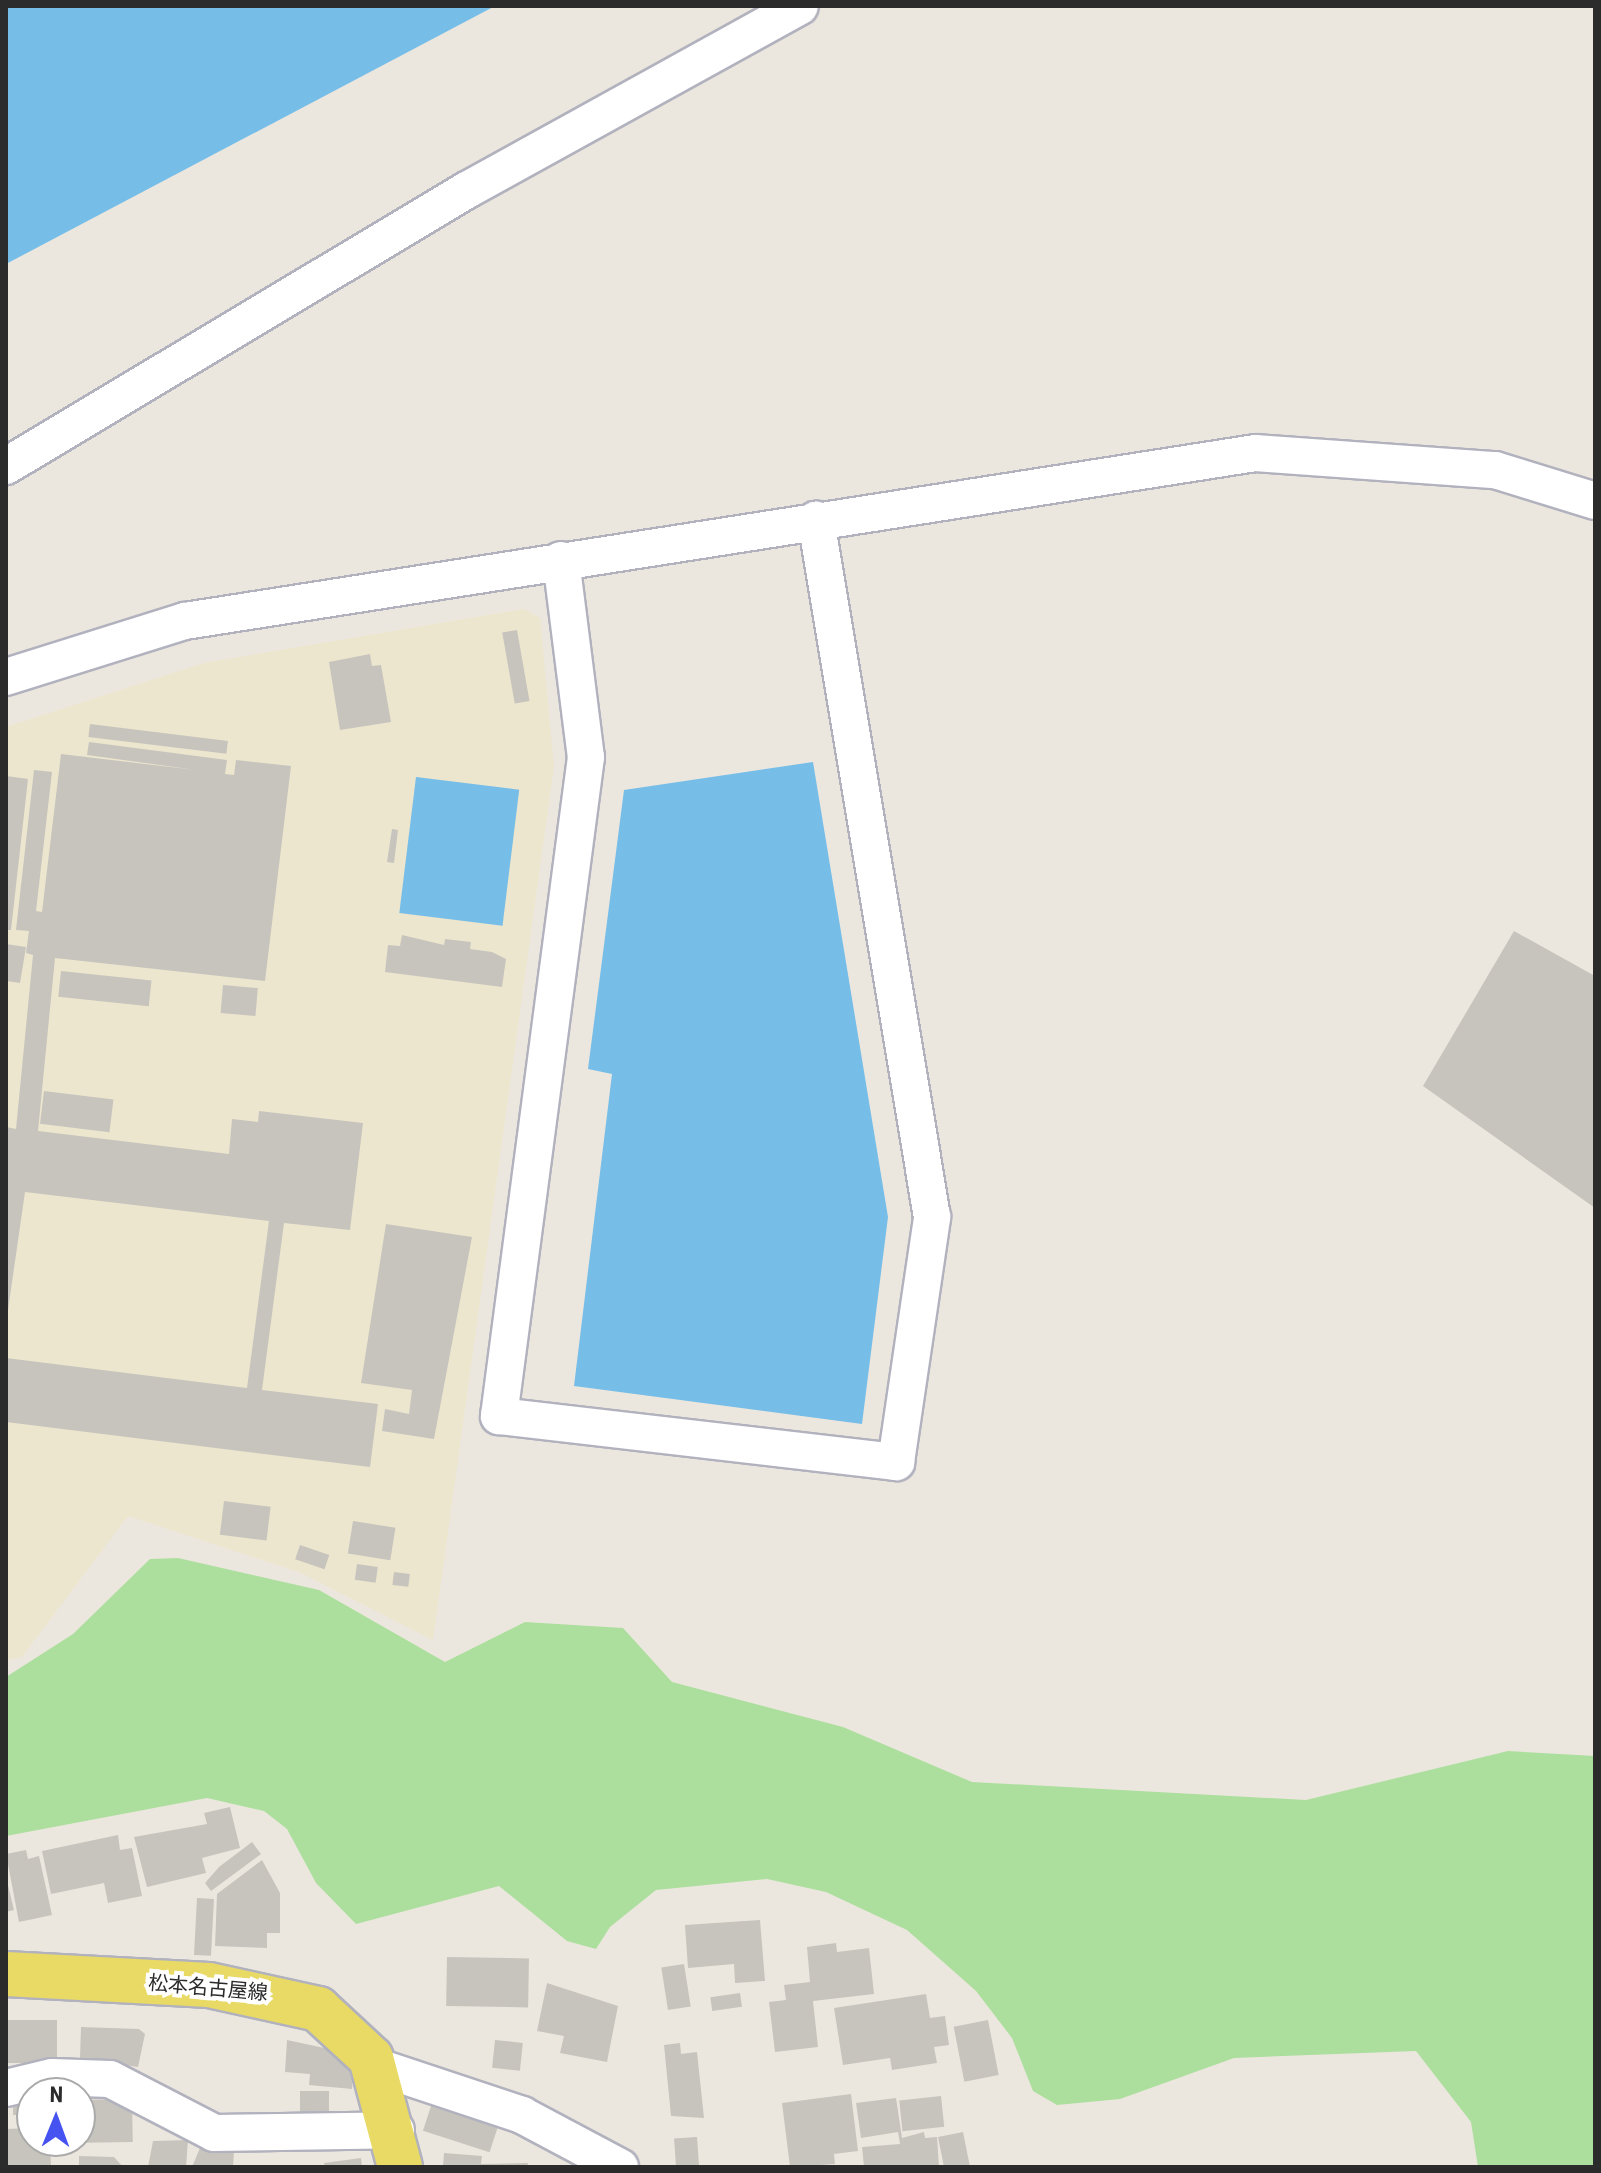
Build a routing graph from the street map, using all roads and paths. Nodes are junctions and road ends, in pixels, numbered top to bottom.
1 (800, 6) edge
2 (6, 466) edge
3 (1595, 501) edge
4 (816, 520) junction
5 (561, 560) junction
6 (6, 677) edge
7 (6, 1974) edge
8 (375, 2066) junction
9 (6, 2088) edge
10 (398, 2149) edge
11 (620, 2167) edge

1 - 2 street
3 - 4 street
4 - 5 street
4 - 5 street
5 - 6 street
7 - 8 main road, 松本名古屋線
8 - 10 main road, 松本名古屋線
8 - 11 street
9 - 10 street

